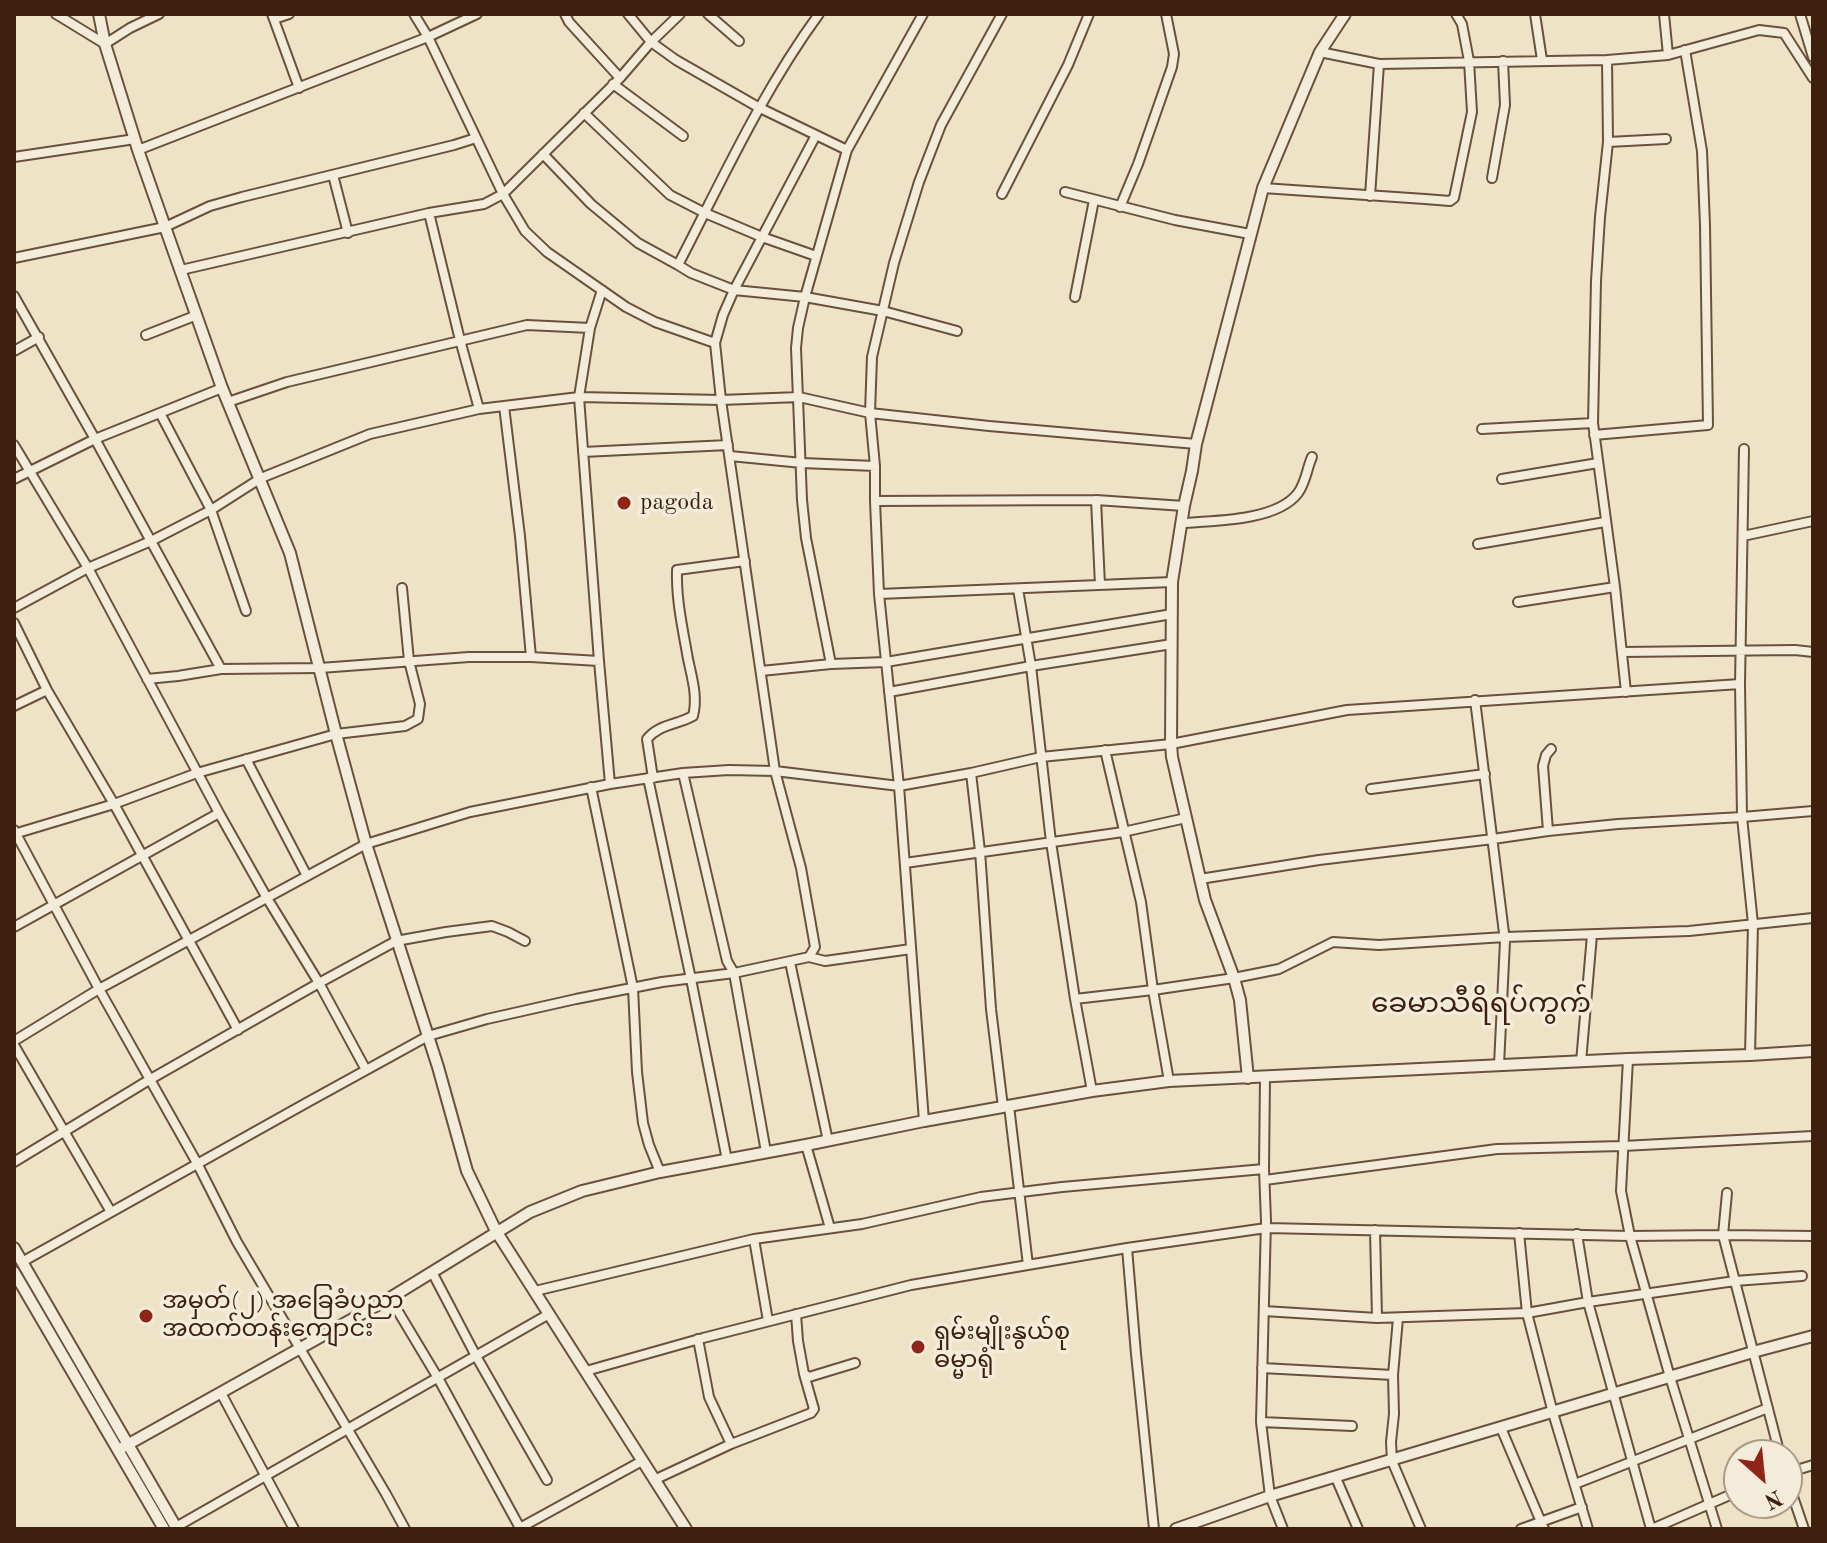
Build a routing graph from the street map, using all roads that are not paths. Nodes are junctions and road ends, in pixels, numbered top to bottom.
1 (56, 14) edge
2 (99, 14) edge
3 (159, 14) edge
4 (289, 14) edge
5 (414, 14) edge
6 (476, 14) edge
7 (565, 14) edge
8 (628, 14) edge
9 (680, 14) edge
10 (708, 14) edge
11 (819, 14) edge
12 (923, 14) edge
13 (1002, 14) edge
14 (1089, 14) edge
15 (1166, 14) edge
16 (1345, 14) edge
17 (1456, 14) edge
18 (1535, 14) edge
19 (1664, 14) edge
20 (1800, 14) edge
21 (273, 17) edge
22 (428, 37) junction
23 (739, 41) dead end
24 (651, 42) junction
25 (105, 44) junction
26 (1685, 50) junction
27 (1320, 52) junction
28 (1668, 55) junction
29 (1813, 57) edge
30 (1542, 60) junction
31 (1607, 60) junction
32 (1469, 61) junction
33 (1503, 61) junction
34 (1379, 64) junction
35 (1813, 78) edge
36 (616, 81) junction
37 (299, 88) junction
38 (758, 107) junction
39 (584, 113) junction
40 (816, 135) junction
41 (683, 136) dead end
42 (476, 138) junction
43 (1666, 139) dead end
44 (1608, 142) junction
45 (136, 145) junction
46 (847, 150) junction
47 (543, 154) junction
48 (14, 157) edge
49 (333, 175) junction
50 (1492, 178) dead end
51 (1263, 188) junction
52 (1065, 192) dead end
53 (503, 194) junction
54 (1002, 194) dead end
55 (1370, 196) junction
56 (1094, 200) junction
57 (1120, 207) junction
58 (429, 213) junction
59 (705, 213) junction
60 (165, 227) junction
61 (348, 233) junction
62 (1250, 234) junction
63 (762, 237) junction
64 (816, 256) junction
65 (14, 258) edge
66 (678, 265) junction
67 (181, 270) junction
68 (602, 290) junction
69 (734, 290) junction
70 (14, 296) edge
71 (805, 297) junction
72 (1075, 297) dead end
73 (883, 311) junction
74 (197, 315) junction
75 (590, 328) junction
76 (957, 331) dead end
77 (146, 335) dead end
78 (39, 337) junction
79 (460, 340) junction
80 (715, 343) junction
81 (14, 351) edge
82 (222, 388) junction
83 (579, 397) junction
84 (799, 397) junction
85 (721, 400) junction
86 (228, 402) junction
87 (504, 406) junction
88 (479, 409) junction
89 (160, 413) junction
90 (870, 413) junction
91 (1593, 423) junction
92 (1482, 429) dead end
93 (1594, 435) junction
94 (95, 439) junction
95 (1196, 444) junction
96 (14, 445) edge
97 (728, 445) junction
98 (1744, 449) dead end
99 (583, 452) junction
100 (730, 456) junction
101 (1312, 457) dead end
102 (802, 463) junction
103 (1598, 463) junction
104 (875, 466) junction
105 (29, 471) junction
106 (261, 478) junction
107 (14, 479) edge
108 (1502, 479) dead end
109 (1096, 500) junction
110 (875, 501) junction
111 (1184, 506) junction
112 (211, 510) junction
113 (1813, 521) edge
114 (1605, 522) junction
115 (1182, 523) junction
116 (1743, 536) junction
117 (151, 541) junction
118 (1478, 544) dead end
119 (745, 561) junction
120 (88, 568) junction
121 (1172, 582) junction
122 (1100, 585) junction
123 (1615, 587) junction
124 (402, 588) dead end
125 (1018, 589) junction
126 (879, 594) junction
127 (1518, 602) dead end
128 (14, 608) edge
129 (246, 611) dead end
130 (1172, 614) junction
131 (14, 623) edge
132 (1026, 638) junction
133 (1172, 644) junction
134 (1622, 652) junction
135 (1741, 652) junction
136 (1813, 652) edge
137 (531, 657) junction
138 (409, 661) junction
139 (599, 661) junction
140 (886, 662) junction
141 (831, 664) junction
142 (1031, 666) junction
143 (320, 668) junction
144 (221, 669) junction
145 (761, 671) junction
146 (147, 679) junction
147 (1740, 684) junction
148 (47, 690) junction
149 (889, 692) junction
150 (1626, 692) junction
151 (1475, 700) junction
152 (14, 706) edge
153 (336, 734) junction
154 (1171, 744) junction
155 (1551, 749) dead end
156 (1105, 750) junction
157 (1041, 757) junction
158 (246, 759) junction
159 (775, 771) junction
160 (197, 773) junction
161 (683, 773) junction
162 (971, 773) junction
163 (1485, 774) junction
164 (650, 778) junction
165 (610, 784) junction
166 (899, 786) junction
167 (591, 787) junction
168 (1371, 789) dead end
169 (114, 804) junction
170 (1813, 811) edge
171 (219, 813) junction
172 (1742, 817) junction
173 (1186, 818) junction
174 (1548, 831) junction
175 (1123, 832) junction
176 (15, 833) edge
177 (1493, 839) junction
178 (1051, 842) junction
179 (366, 844) junction
180 (980, 851) junction
181 (141, 856) junction
182 (905, 863) junction
183 (307, 876) junction
184 (1200, 879) junction
185 (267, 898) junction
186 (53, 904) junction
187 (1813, 918) edge
188 (1753, 924) junction
189 (14, 927) edge
190 (1592, 935) junction
191 (1505, 937) junction
192 (190, 941) junction
193 (396, 941) junction
194 (525, 941) dead end
195 (911, 949) junction
196 (809, 957) junction
197 (790, 962) junction
198 (734, 973) junction
199 (1234, 978) junction
200 (691, 979) junction
201 (319, 983) junction
202 (633, 988) junction
203 (99, 989) junction
204 (1153, 990) junction
205 (1075, 999) junction
206 (238, 1030) junction
207 (428, 1036) junction
208 (14, 1043) edge
209 (1813, 1051) edge
210 (1750, 1055) junction
211 (1628, 1059) junction
212 (1581, 1062) junction
213 (1499, 1065) junction
214 (366, 1070) junction
215 (1265, 1077) junction
216 (1248, 1078) junction
217 (149, 1080) junction
218 (1169, 1081) junction
219 (1092, 1091) junction
220 (1006, 1106) junction
221 (924, 1121) junction
222 (65, 1131) junction
223 (1813, 1136) edge
224 (828, 1141) junction
225 (806, 1145) junction
226 (1623, 1146) junction
227 (766, 1152) junction
228 (727, 1160) junction
229 (14, 1162) edge
230 (197, 1163) junction
231 (1264, 1169) junction
232 (660, 1172) junction
233 (1265, 1180) junction
234 (1018, 1193) junction
235 (1727, 1193) dead end
236 (111, 1212) junction
237 (830, 1228) junction
238 (1266, 1228) junction
239 (1375, 1230) junction
240 (496, 1231) junction
241 (1519, 1233) junction
242 (1577, 1234) junction
243 (1723, 1235) junction
244 (1630, 1236) junction
245 (1813, 1236) edge
246 (754, 1239) junction
247 (14, 1248) edge
248 (1127, 1248) junction
249 (22, 1262) junction
250 (1028, 1265) junction
251 (14, 1272) edge
252 (432, 1272) junction
253 (1802, 1276) dead end
254 (1735, 1281) junction
255 (535, 1291) junction
256 (1646, 1293) junction
257 (390, 1298) junction
258 (1588, 1302) junction
259 (1264, 1311) junction
260 (1527, 1313) junction
261 (549, 1314) junction
262 (796, 1314) junction
263 (1377, 1318) junction
264 (1398, 1318) junction
265 (768, 1321) junction
266 (1813, 1336) edge
267 (698, 1339) junction
268 (300, 1349) junction
269 (1753, 1352) junction
270 (476, 1356) junction
271 (855, 1363) dead end
272 (1262, 1368) junction
273 (586, 1371) junction
274 (804, 1374) junction
275 (1393, 1375) junction
276 (1670, 1377) junction
277 (438, 1378) junction
278 (221, 1393) junction
279 (1614, 1394) junction
280 (1768, 1408) junction
281 (1553, 1413) junction
282 (1261, 1422) junction
283 (1352, 1426) dead end
284 (1501, 1428) junction
285 (348, 1430) junction
286 (1689, 1438) junction
287 (1776, 1439) edge
288 (731, 1444) junction
289 (123, 1447) junction
290 (642, 1461) junction
291 (1392, 1461) junction
292 (1634, 1461) junction
293 (266, 1475) junction
294 (1336, 1478) junction
295 (547, 1480) dead end
296 (654, 1480) junction
297 (1575, 1484) junction
298 (1270, 1496) junction
299 (1723, 1498) edge
300 (1708, 1504) junction
301 (1582, 1507) junction
302 (1543, 1525) edge
303 (177, 1528) edge
304 (519, 1528) edge
305 (164, 1529) edge
306 (294, 1529) edge
307 (405, 1529) edge
308 (686, 1529) edge
309 (1154, 1529) edge
310 (1176, 1529) edge
311 (1283, 1529) edge
312 (1358, 1529) edge
313 (1421, 1529) edge
314 (1521, 1529) edge
315 (1588, 1529) edge
316 (1651, 1529) edge
317 (1717, 1529) edge

1 - 25 street
2 - 25 street
3 - 25 street
4 - 21 street
5 - 22 street
6 - 22 street
7 - 36 street
8 - 24 street
9 - 24 street
10 - 23 street
11 - 38 street
12 - 46 street
13 - 73 street
14 - 54 street
15 - 57 street
16 - 27 street
17 - 32 street
18 - 30 street
19 - 28 street
20 - 29 street
21 - 37 street
22 - 37 street
22 - 42 street
24 - 36 street
24 - 38 street
25 - 45 street
26 - 28 street
26 - 35 street
26 - 93 street
27 - 34 street
27 - 51 street
28 - 31 street
30 - 31 street
30 - 33 street
31 - 44 street
32 - 33 street
32 - 34 street
32 - 55 street
33 - 50 street
34 - 55 street
36 - 39 street
36 - 41 street
37 - 45 street
38 - 40 street
38 - 59 street
39 - 47 street
39 - 59 street
40 - 46 street
40 - 63 street
42 - 49 street
42 - 53 street
43 - 44 street
44 - 91 street
45 - 48 street
45 - 60 street
46 - 64 street
47 - 53 street
47 - 66 street
49 - 60 street
49 - 61 street
51 - 55 street
51 - 62 street
52 - 56 street
53 - 58 street
53 - 68 street
56 - 57 street
56 - 72 street
57 - 62 street
58 - 61 street
58 - 79 street
59 - 63 street
59 - 66 street
60 - 65 street
60 - 67 street
61 - 67 street
62 - 95 street
63 - 64 street
63 - 69 street
64 - 71 street
66 - 69 street
67 - 74 street
68 - 75 street
68 - 80 street
69 - 71 street
69 - 80 street
70 - 78 street
71 - 73 street
71 - 84 street
73 - 76 street
73 - 90 street
74 - 77 street
74 - 82 street
75 - 79 street
75 - 83 street
78 - 81 street
78 - 94 street
79 - 86 street
79 - 88 street
80 - 85 street
82 - 86 street
82 - 89 street
83 - 85 street
83 - 87 street
83 - 99 street
84 - 85 street
84 - 90 street
84 - 102 street
85 - 97 street
86 - 106 street
87 - 88 street
87 - 137 street
88 - 106 street
89 - 94 street
89 - 112 street
90 - 95 street
90 - 104 street
91 - 92 street
91 - 93 street
93 - 103 street
94 - 105 street
94 - 117 street
95 - 111 street
96 - 105 street
97 - 99 street
97 - 100 street
98 - 116 street
99 - 139 street
100 - 102 street
100 - 119 street
101 - 115 street
102 - 104 street
102 - 141 street
103 - 108 street
103 - 114 street
104 - 110 street
105 - 107 street
105 - 120 street
106 - 112 street
106 - 143 street
109 - 110 street
109 - 111 street
109 - 122 street
110 - 126 street
111 - 115 street
112 - 117 street
112 - 129 street
113 - 116 street
114 - 118 street
114 - 123 street
115 - 121 street
116 - 135 street
117 - 120 street
117 - 144 street
119 - 145 street
119 - 164 street
120 - 128 street
120 - 146 street
121 - 122 street
121 - 130 street
122 - 125 street
123 - 127 street
123 - 134 street
124 - 138 street
125 - 126 street
125 - 132 street
126 - 140 street
130 - 132 street
130 - 133 street
131 - 148 street
132 - 140 street
132 - 142 street
133 - 142 street
133 - 154 street
134 - 135 street
134 - 150 street
135 - 136 street
135 - 147 street
137 - 138 street
137 - 139 street
138 - 143 street
138 - 153 street
139 - 165 street
140 - 141 street
140 - 149 street
141 - 145 street
142 - 149 street
142 - 157 street
143 - 144 street
143 - 153 street
144 - 146 street
145 - 159 street
146 - 160 street
147 - 150 street
147 - 172 street
148 - 152 street
148 - 169 street
149 - 166 street
150 - 151 street
151 - 154 street
151 - 163 street
153 - 158 street
153 - 179 street
154 - 156 street
154 - 173 street
155 - 174 street
156 - 157 street
156 - 175 street
157 - 162 street
157 - 178 street
158 - 160 street
158 - 183 street
159 - 161 street
159 - 166 street
159 - 196 street
160 - 169 street
160 - 171 street
161 - 164 street
161 - 198 street
162 - 166 street
162 - 180 street
163 - 168 street
163 - 177 street
164 - 165 street
164 - 200 street
165 - 167 street
166 - 182 street
167 - 179 street
167 - 202 street
169 - 176 street
169 - 181 street
170 - 172 street
171 - 181 street
171 - 185 street
172 - 174 street
172 - 188 street
173 - 175 street
173 - 184 street
174 - 177 street
175 - 178 street
175 - 204 street
176 - 186 street
177 - 184 street
177 - 191 street
178 - 180 street
178 - 205 street
179 - 183 street
179 - 193 street
180 - 182 street
180 - 220 street
181 - 186 street
181 - 192 street
182 - 195 street
183 - 185 street
184 - 199 street
185 - 192 street
185 - 201 street
186 - 189 street
186 - 203 street
187 - 188 street
188 - 190 street
188 - 210 street
190 - 191 street
190 - 212 street
191 - 199 street
191 - 213 street
192 - 203 street
192 - 206 street
193 - 194 street
193 - 201 street
193 - 207 street
195 - 196 street
195 - 221 street
196 - 197 street
197 - 198 street
197 - 224 street
198 - 200 street
198 - 227 street
199 - 204 street
199 - 216 street
200 - 202 street
200 - 228 street
201 - 206 street
201 - 214 street
202 - 207 street
202 - 232 street
203 - 208 street
203 - 217 street
204 - 205 street
204 - 218 street
205 - 219 street
206 - 217 street
207 - 214 street
207 - 240 street
208 - 222 street
209 - 210 street
210 - 211 street
211 - 212 street
211 - 226 street
212 - 213 street
213 - 215 street
214 - 230 street
215 - 216 street
215 - 231 street
216 - 218 street
217 - 222 street
217 - 230 street
218 - 219 street
219 - 220 street
220 - 221 street
220 - 234 street
221 - 224 street
222 - 229 street
222 - 236 street
223 - 226 street
224 - 225 street
225 - 227 street
225 - 237 street
226 - 233 street
226 - 244 street
227 - 228 street
228 - 232 street
230 - 236 street
230 - 268 street
231 - 233 street
231 - 234 street
232 - 240 street
233 - 238 street
234 - 237 street
234 - 250 street
235 - 243 street
236 - 249 street
237 - 246 street
238 - 239 street
238 - 248 street
238 - 259 street
239 - 241 street
239 - 263 street
240 - 252 street
240 - 255 street
241 - 242 street
241 - 260 street
242 - 244 street
242 - 258 street
243 - 244 street
243 - 245 street
243 - 254 street
244 - 256 street
246 - 255 street
246 - 265 street
247 - 249 street
248 - 250 street
248 - 309 street
249 - 289 street
250 - 262 street
251 - 289 street
252 - 257 street
252 - 270 street
253 - 254 street
254 - 256 street
254 - 269 street
255 - 261 street
256 - 258 street
256 - 276 street
257 - 268 street
257 - 277 street
258 - 260 street
258 - 279 street
259 - 263 street
259 - 272 street
260 - 264 street
260 - 281 street
261 - 270 street
261 - 273 street
262 - 265 street
262 - 274 street
263 - 264 street
264 - 275 street
265 - 267 street
266 - 269 street
267 - 273 street
267 - 288 street
268 - 278 street
268 - 285 street
269 - 276 street
269 - 280 street
270 - 277 street
270 - 295 street
271 - 274 street
272 - 275 street
272 - 282 street
273 - 290 street
274 - 288 street
275 - 291 street
276 - 279 street
276 - 286 street
277 - 285 street
277 - 304 street
278 - 289 street
278 - 293 street
279 - 281 street
279 - 292 street
280 - 286 street
280 - 287 street
281 - 284 street
281 - 297 street
282 - 283 street
282 - 298 street
284 - 291 street
284 - 302 street
285 - 293 street
285 - 307 street
286 - 292 street
286 - 300 street
288 - 296 street
289 - 303 street
289 - 305 street
290 - 296 street
290 - 304 street
291 - 294 street
291 - 313 street
292 - 297 street
292 - 316 street
293 - 303 street
293 - 306 street
294 - 298 street
294 - 312 street
296 - 308 street
297 - 301 street
298 - 310 street
298 - 311 street
299 - 300 street
300 - 316 street
300 - 317 street
301 - 302 street
301 - 315 street
302 - 314 street

